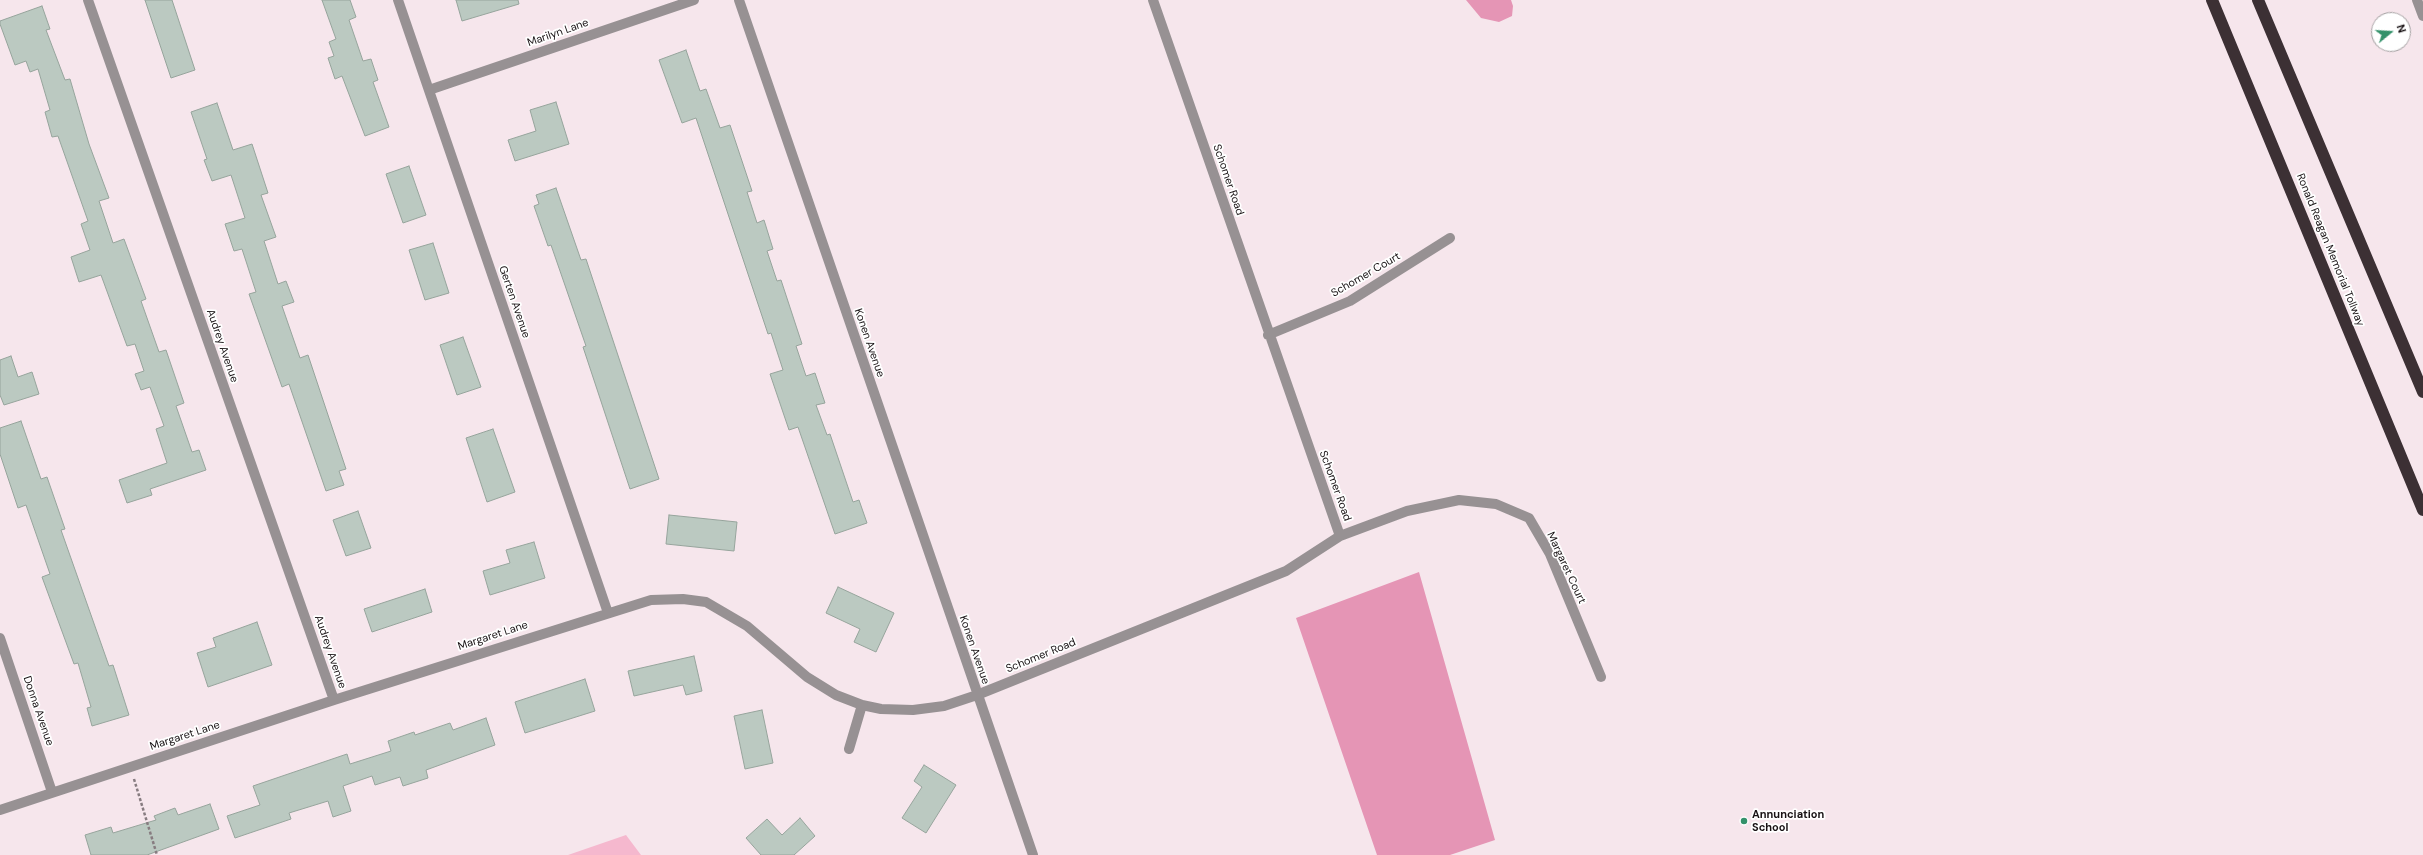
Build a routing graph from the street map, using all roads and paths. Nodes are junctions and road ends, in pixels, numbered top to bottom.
1 (88, 0) edge
2 (398, 0) edge
3 (694, 0) edge
4 (739, 0) edge
5 (1153, 0) edge
6 (2212, 0) edge
7 (2258, 0) edge
8 (2416, 0) edge
9 (2423, 16) edge
10 (429, 90) junction
11 (1450, 238) dead end
12 (1268, 335) junction
13 (2423, 392) edge
14 (2423, 510) edge
15 (1340, 536) junction
16 (608, 613) junction
17 (0, 638) edge
18 (1601, 677) dead end
19 (977, 695) junction
20 (334, 700) junction
21 (862, 705) junction
22 (849, 749) dead end
23 (129, 766) junction
24 (52, 792) junction
25 (0, 810) edge
26 (157, 855) edge
27 (1033, 855) edge

1 - 20 street, Audrey Avenue
2 - 10 street, Gerten Avenue
3 - 10 street, Marilyn Lane
4 - 19 street, Konen Avenue
5 - 12 street, Schomer Road
6 - 14 highway, Ronald Reagan Memorial Tollway
7 - 13 highway
8 - 9 street
10 - 16 street, Gerten Avenue
11 - 12 street, Schomer Court
12 - 15 street, Schomer Road
15 - 18 street, Margaret Court
15 - 19 street, Schomer Road
16 - 20 street, Margaret Lane
16 - 21 street, Margaret Lane
17 - 24 street, Donna Avenue
19 - 21 street, Margaret Lane
19 - 27 street
20 - 23 street, Margaret Lane
21 - 22 street
23 - 24 street, Margaret Lane
23 - 26 path
24 - 25 street, Margaret Lane

